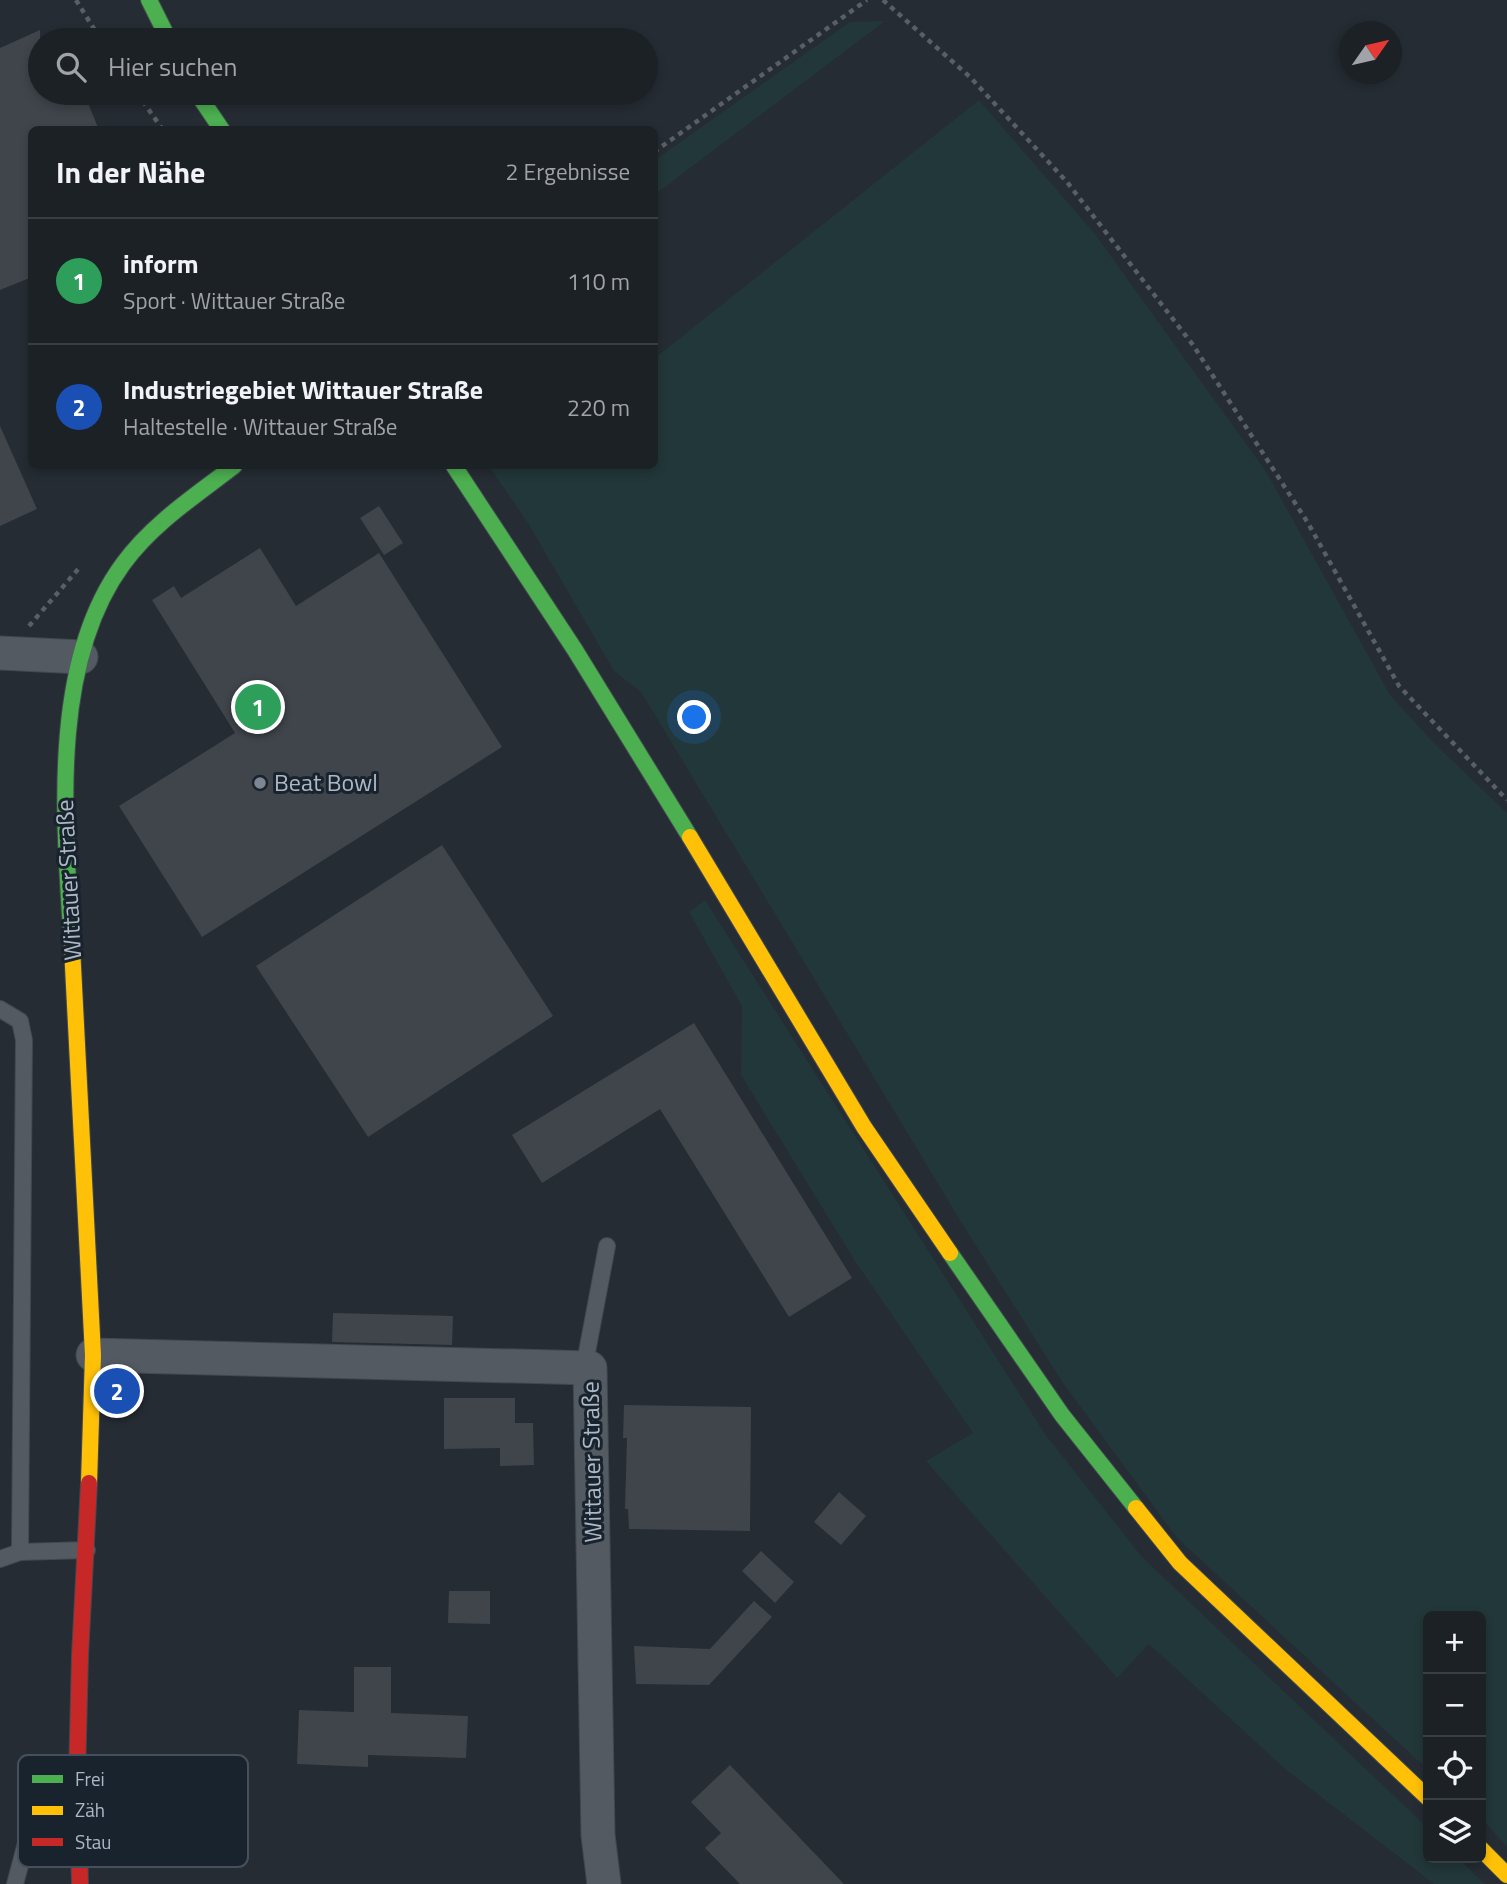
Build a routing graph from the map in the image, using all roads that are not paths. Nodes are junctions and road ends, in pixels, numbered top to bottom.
1 (149, 0) edge
2 (163, 28) edge
3 (205, 105) edge
4 (219, 126) edge
5 (230, 469) edge
6 (456, 469) edge
7 (0, 653) edge
8 (81, 657) junction
9 (0, 1009) edge
10 (607, 1246) dead end
11 (93, 1355) junction
12 (584, 1368) junction
13 (87, 1550) junction
14 (20, 1552) junction
15 (0, 1559) edge
16 (78, 1755) edge
17 (1423, 1793) edge
18 (1486, 1854) edge
19 (20, 1867) edge
20 (1507, 1875) edge
21 (15, 1884) edge
22 (604, 1884) edge

1 - 2 main road
3 - 4 main road
5 - 8 main road, Wittauer Straße
6 - 17 main road
7 - 8 street
8 - 11 main road, Wittauer Straße
9 - 14 lane
10 - 12 lane
11 - 12 street, Wittauer Straße
11 - 13 main road, Wittauer Straße
12 - 22 street, Wittauer Straße
13 - 14 lane
13 - 16 main road, Wittauer Straße
14 - 15 lane
18 - 20 main road
19 - 21 lane

